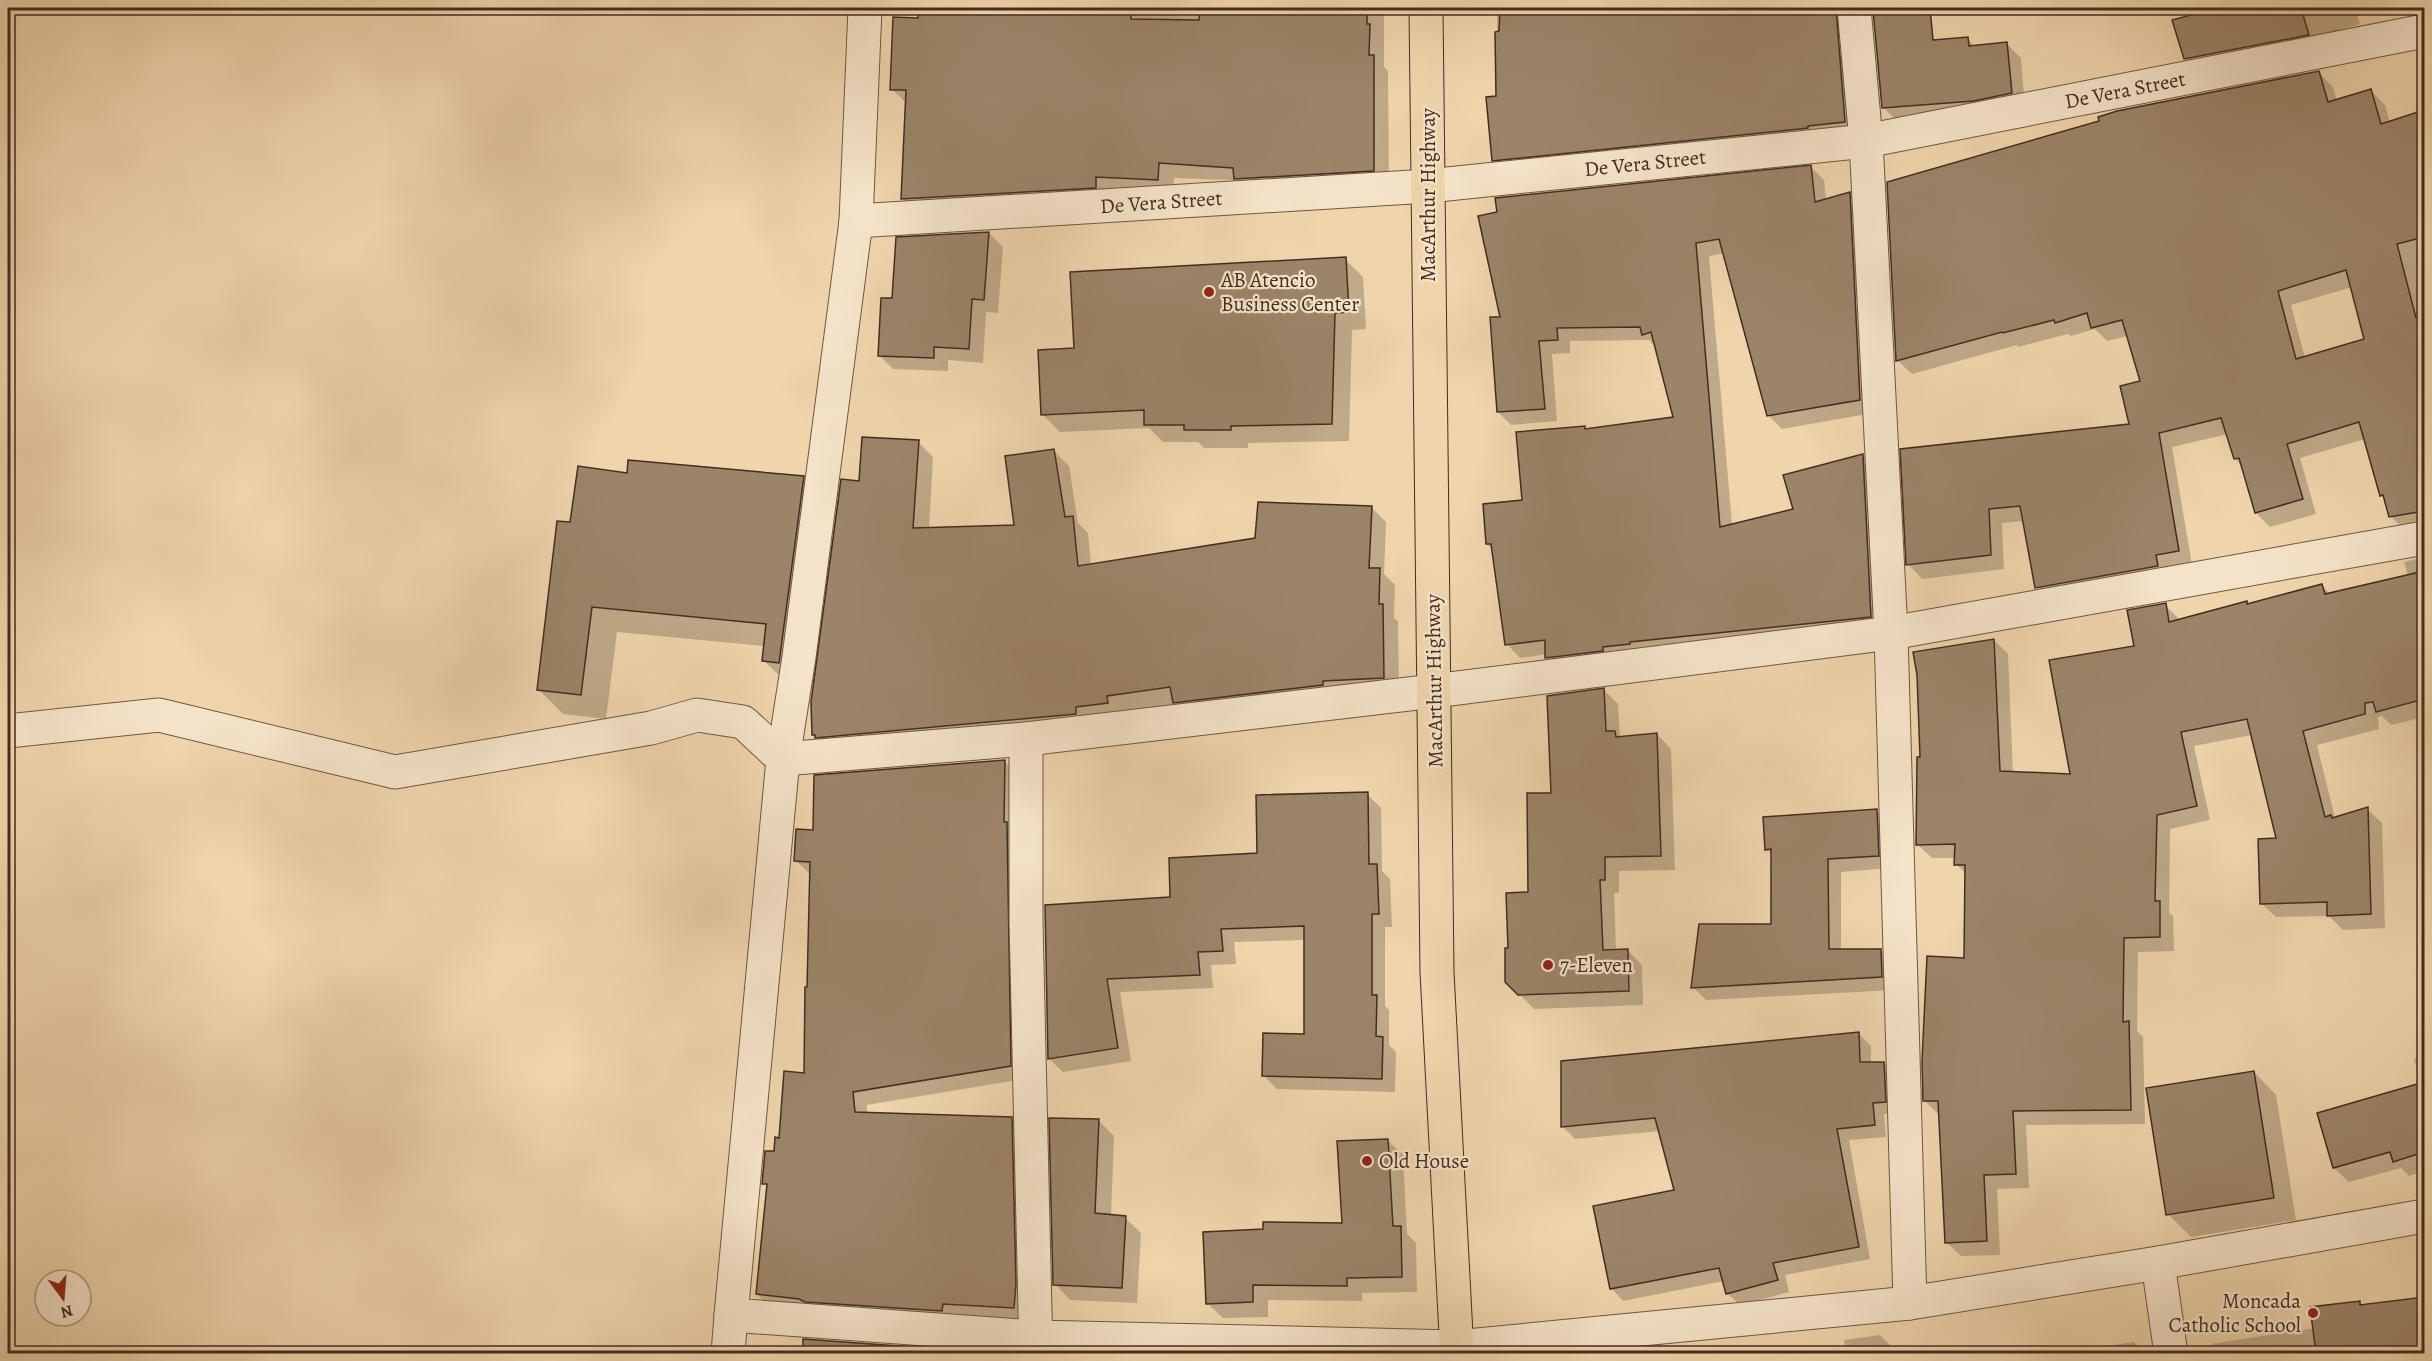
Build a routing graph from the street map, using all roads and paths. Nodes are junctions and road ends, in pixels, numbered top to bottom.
1 (865, 8) edge
2 (1426, 8) edge
3 (1854, 8) edge
4 (2424, 31) edge
5 (1866, 141) junction
6 (1428, 186) junction
7 (856, 221) junction
8 (2424, 538) edge
9 (1891, 633) junction
10 (1434, 691) junction
11 (8, 731) edge
12 (1026, 739) junction
13 (783, 759) junction
14 (2424, 1216) edge
15 (2158, 1263) junction
16 (1910, 1303) junction
17 (731, 1315) junction
18 (1036, 1345) edge
19 (1456, 1350) edge
20 (728, 1353) edge
21 (2171, 1353) edge

1 - 7 street
2 - 6 highway, MacArthur Highway
3 - 5 street
4 - 5 street, De Vera Street
5 - 6 street, De Vera Street
5 - 9 street
6 - 7 street, De Vera Street
6 - 10 highway, MacArthur Highway
7 - 13 street
8 - 9 street
9 - 10 street
9 - 16 street
10 - 12 street
10 - 19 highway, MacArthur Highway
11 - 13 street
12 - 13 street
12 - 18 street
13 - 17 street
14 - 15 street
15 - 16 street
15 - 21 street
16 - 19 street
17 - 18 street
17 - 20 street
18 - 19 street

